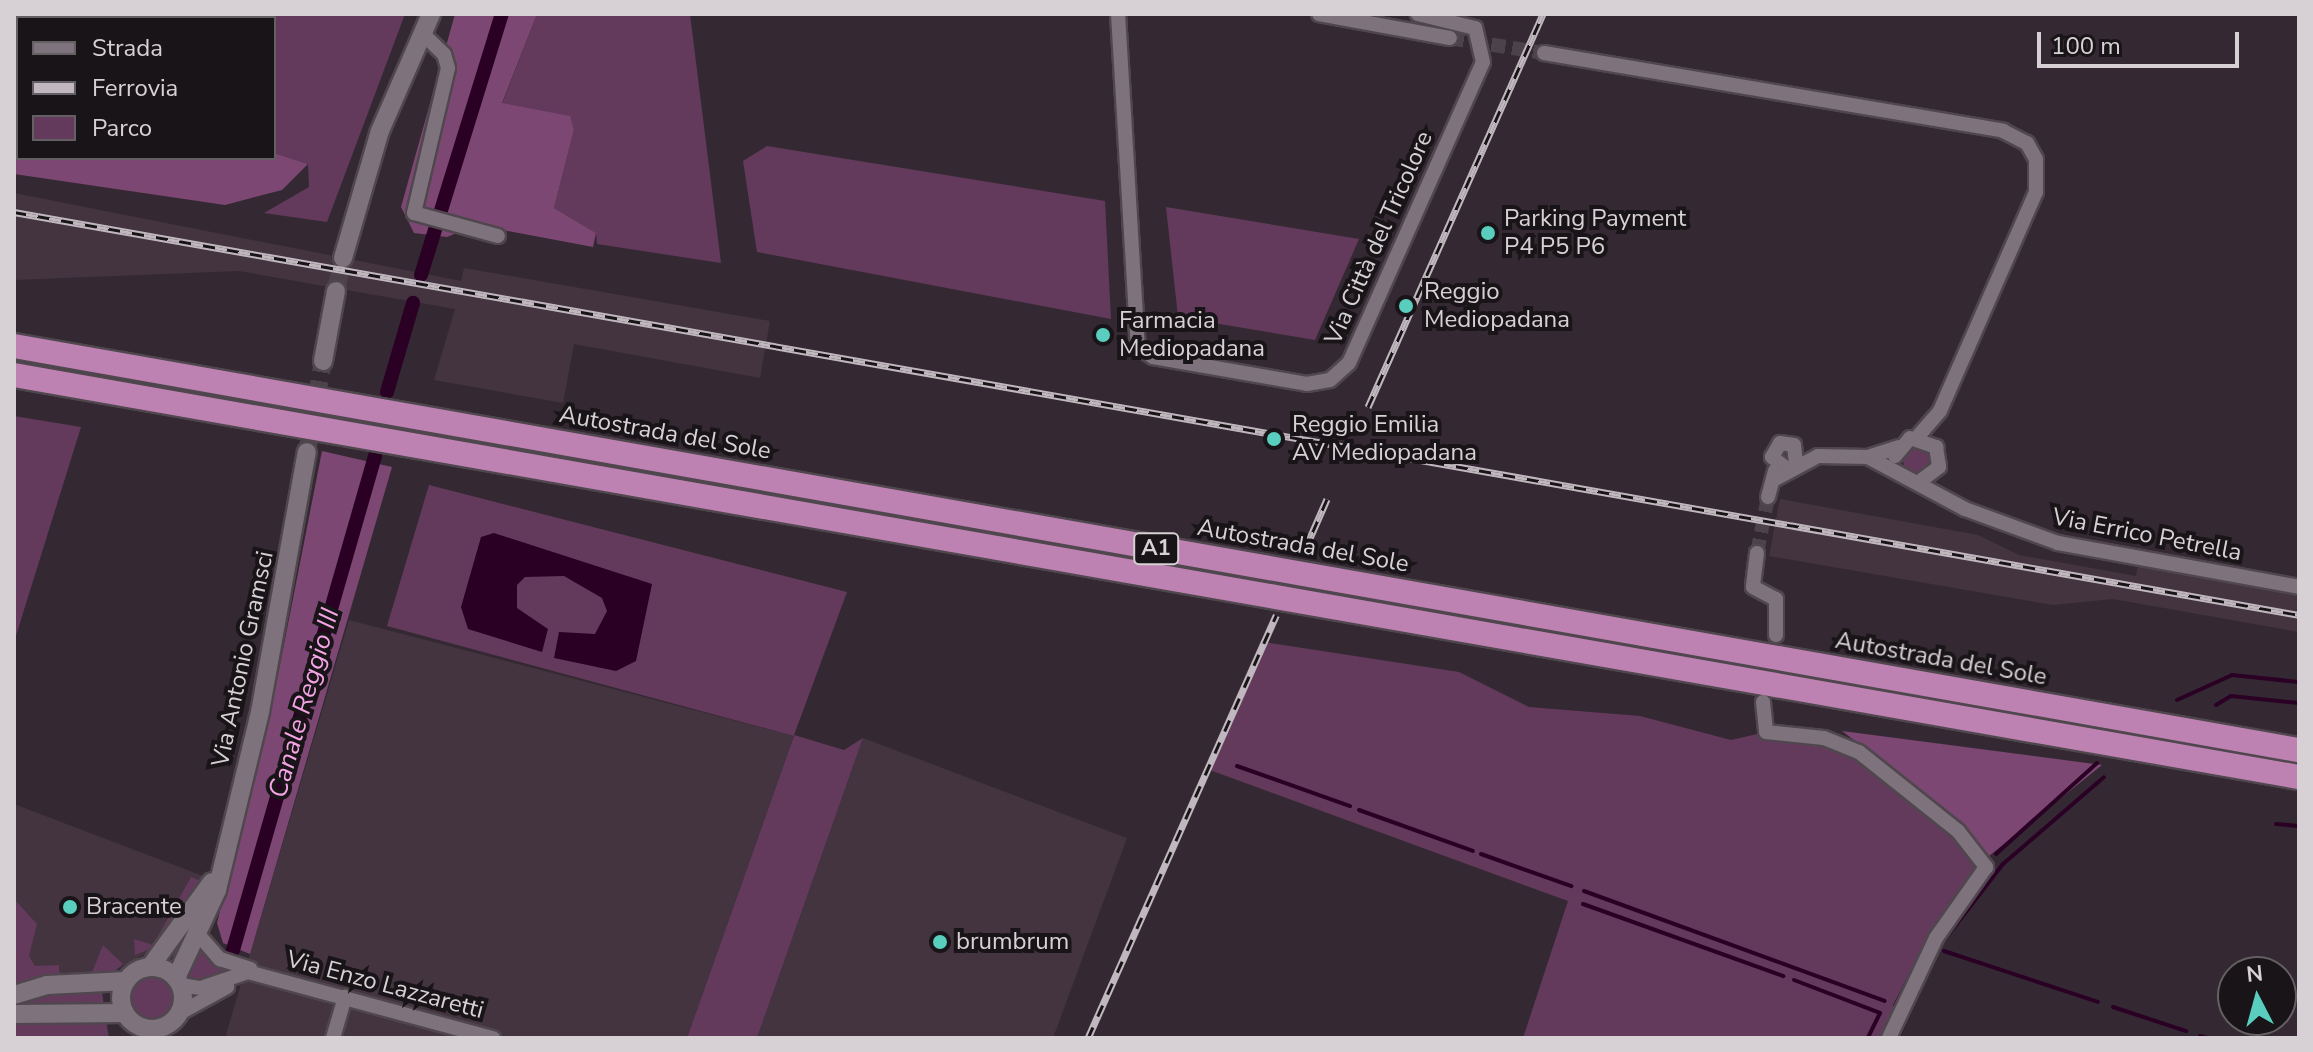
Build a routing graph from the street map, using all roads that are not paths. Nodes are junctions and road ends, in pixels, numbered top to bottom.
1 (431, 14) edge
2 (1118, 14) edge
3 (1319, 14) edge
4 (1418, 14) edge
5 (422, 33) junction
6 (1450, 38) tunnel mouth
7 (1544, 53) tunnel mouth
8 (498, 236) dead end
9 (343, 258) tunnel mouth
10 (336, 291) tunnel mouth
11 (14, 346) edge
12 (323, 361) tunnel mouth
13 (14, 375) edge
14 (1940, 411) junction
15 (1917, 437) junction
16 (1898, 447) junction
17 (1936, 447) junction
18 (307, 452) tunnel mouth
19 (1868, 457) junction
20 (1939, 467) junction
21 (1895, 468) junction
22 (1918, 483) junction
23 (1948, 495) junction
24 (1768, 497) tunnel mouth
25 (1757, 553) tunnel mouth
26 (2299, 587) edge
27 (1776, 635) dead end
28 (1763, 702) dead end
29 (2299, 750) edge
30 (2299, 777) edge
31 (218, 873) junction
32 (197, 933) junction
33 (150, 967) junction
34 (265, 975) junction
35 (126, 981) junction
36 (178, 982) junction
37 (14, 995) edge
38 (345, 997) junction
39 (14, 1014) edge
40 (135, 1025) edge
41 (172, 1025) edge
42 (333, 1038) edge
43 (493, 1038) edge
44 (1889, 1038) edge

1 - 5 street
2 - 4 street, Via Città del Tricolore
3 - 6 street
5 - 8 street
5 - 9 street
7 - 14 street
10 - 12 street
11 - 29 highway, Autostrada del Sole / A1
13 - 30 highway, A1
14 - 15 street
14 - 17 street
15 - 16 street
15 - 17 street
16 - 19 street
16 - 21 street
17 - 20 street
18 - 31 street, Via Antonio Gramsci
19 - 21 street
19 - 24 street
20 - 22 street
20 - 23 street
21 - 22 street
22 - 23 street, Via Errico Petrella
23 - 26 street, Via Errico Petrella
25 - 27 street
28 - 44 street
31 - 32 street, Via Antonio Gramsci
31 - 33 street, Via Antonio Gramsci
32 - 34 street, Via Enzo Lazzaretti
32 - 36 street, Via Antonio Gramsci
33 - 35 street
33 - 36 street
34 - 36 street, Via Enzo Lazzaretti
34 - 38 street, Via Enzo Lazzaretti
34 - 41 street, Via Enzo Lazzaretti
35 - 37 street
35 - 40 street
36 - 41 street
38 - 42 street
38 - 43 street, Via Enzo Lazzaretti
39 - 40 street
40 - 41 street

